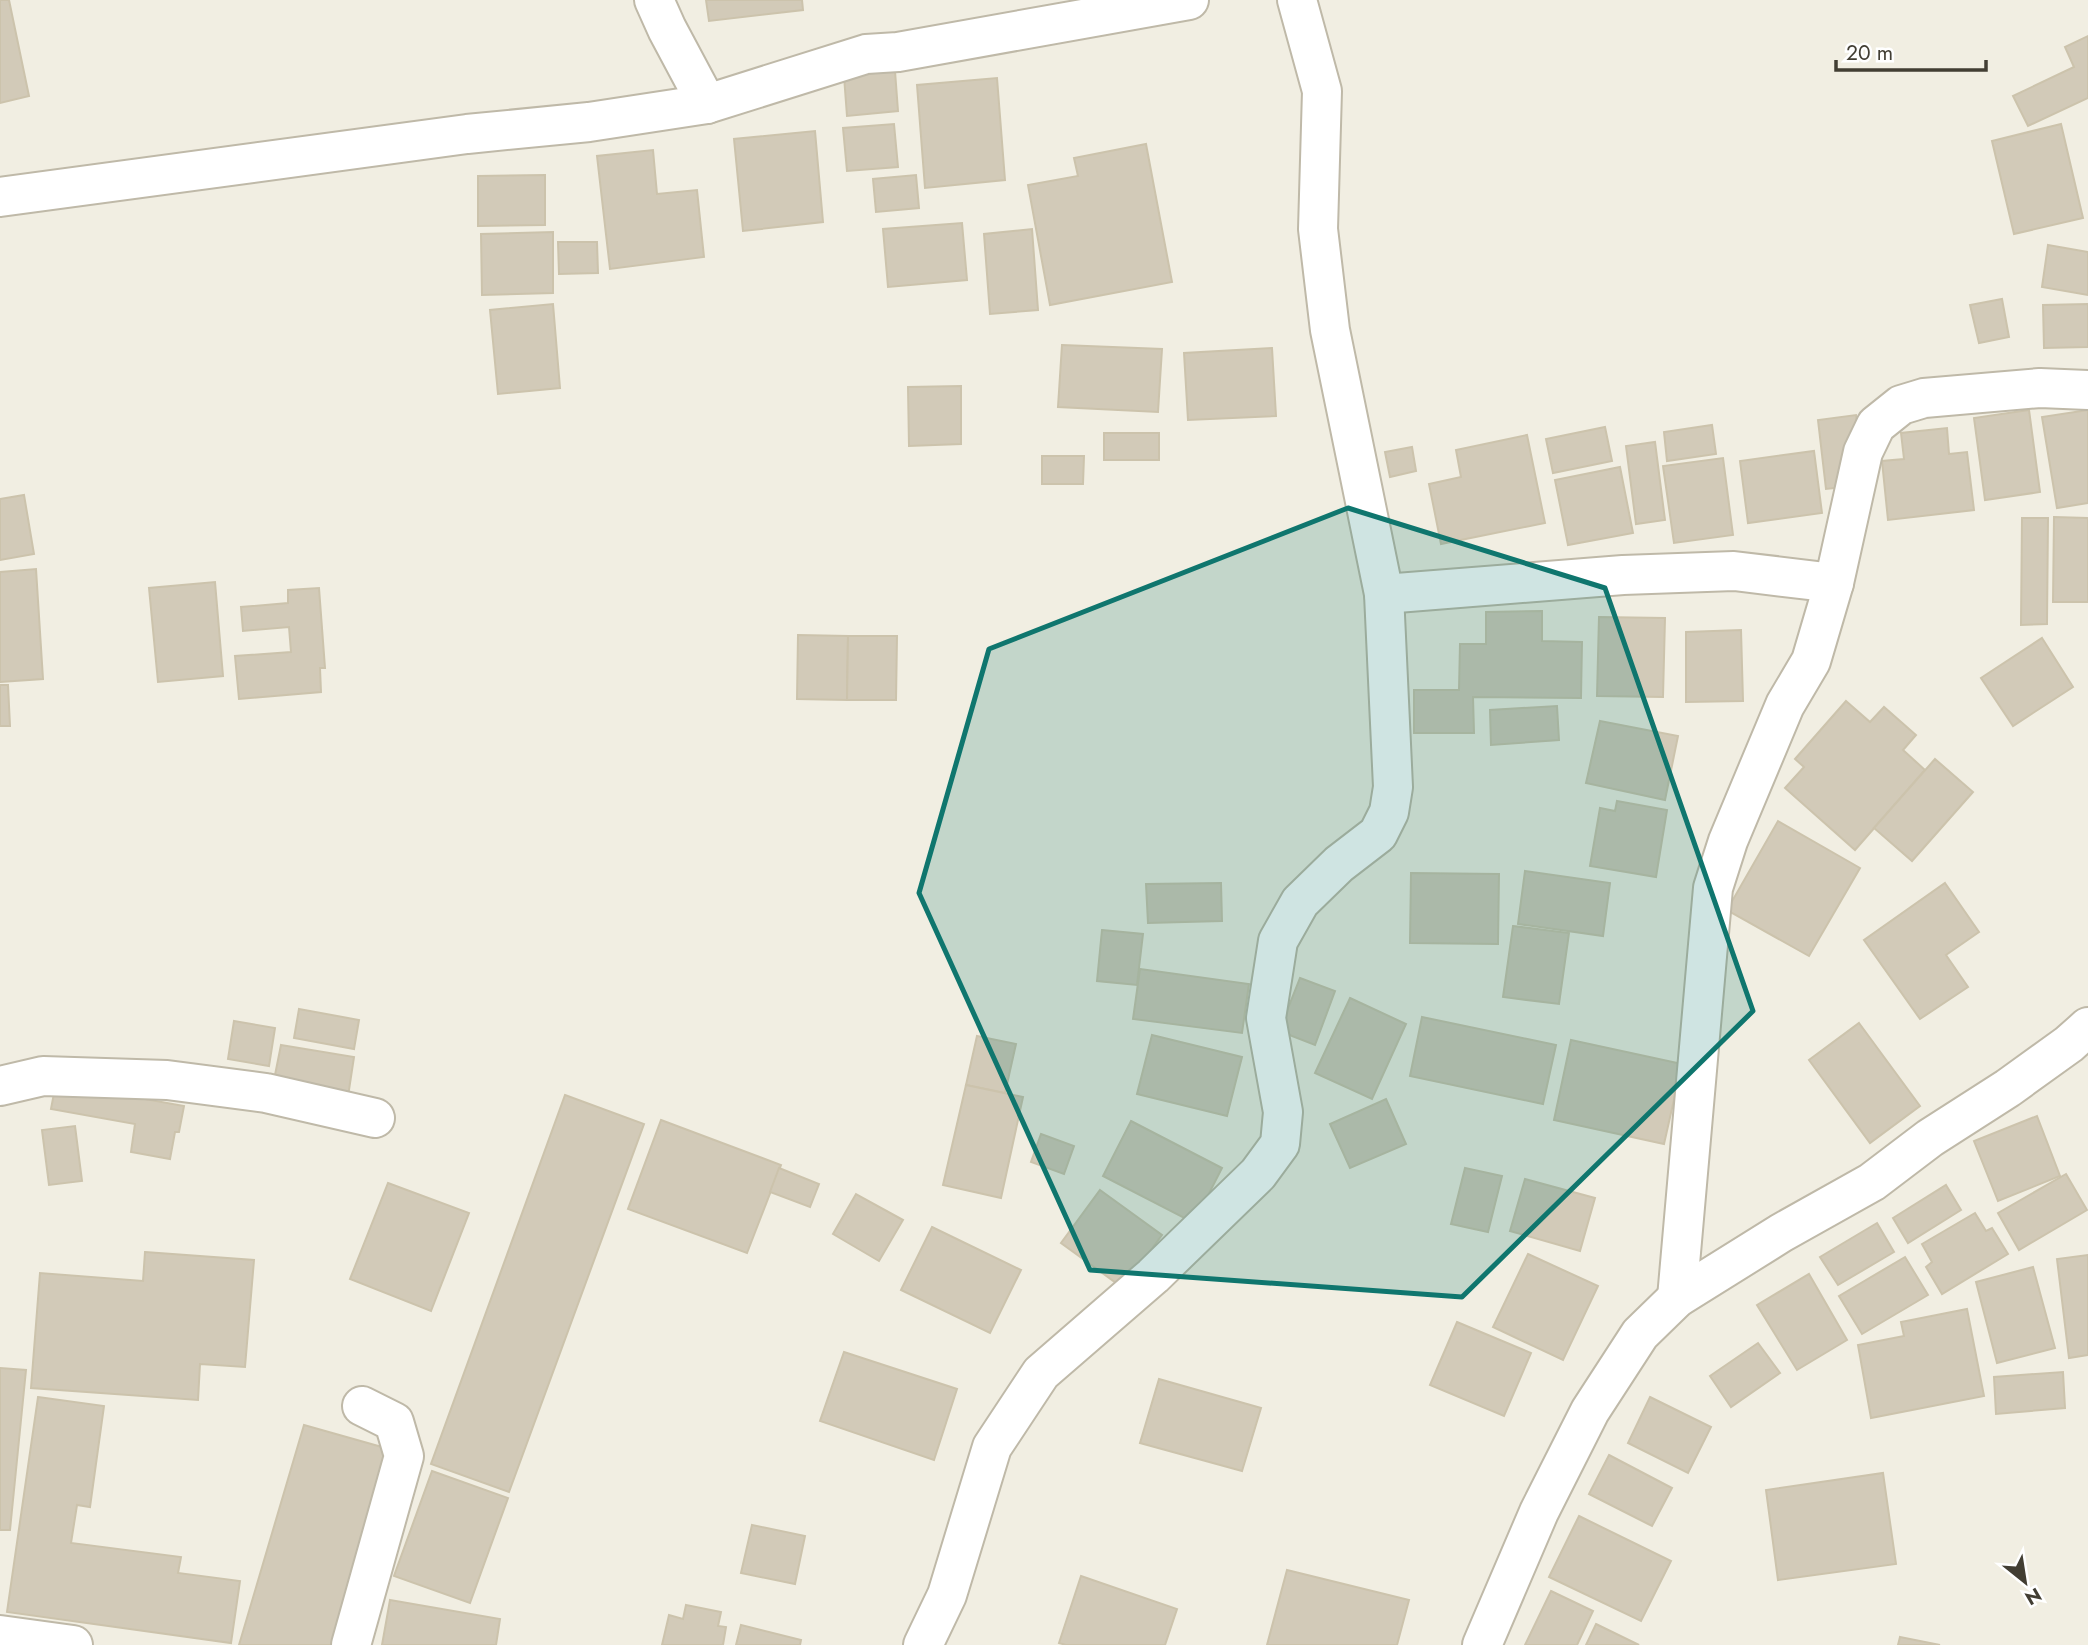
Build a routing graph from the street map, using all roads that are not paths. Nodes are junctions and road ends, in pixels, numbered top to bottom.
1 (654, 0) edge
2 (1189, 0) edge
3 (1297, 0) edge
4 (707, 104) junction
5 (0, 197) edge
6 (2088, 390) edge
7 (1834, 583) junction
8 (1384, 594) junction
9 (2088, 1027) edge
10 (0, 1086) edge
11 (375, 1118) dead end
12 (1677, 1298) junction
13 (362, 1406) dead end
14 (0, 1635) edge
15 (73, 1645) edge
16 (351, 1645) edge
17 (923, 1645) edge
18 (1482, 1645) edge

1 - 4 street
2 - 4 street
3 - 8 street
4 - 5 street
6 - 7 street
7 - 8 street
7 - 12 street
8 - 17 street
9 - 12 street
10 - 11 street
12 - 18 street
13 - 16 street
14 - 15 street

